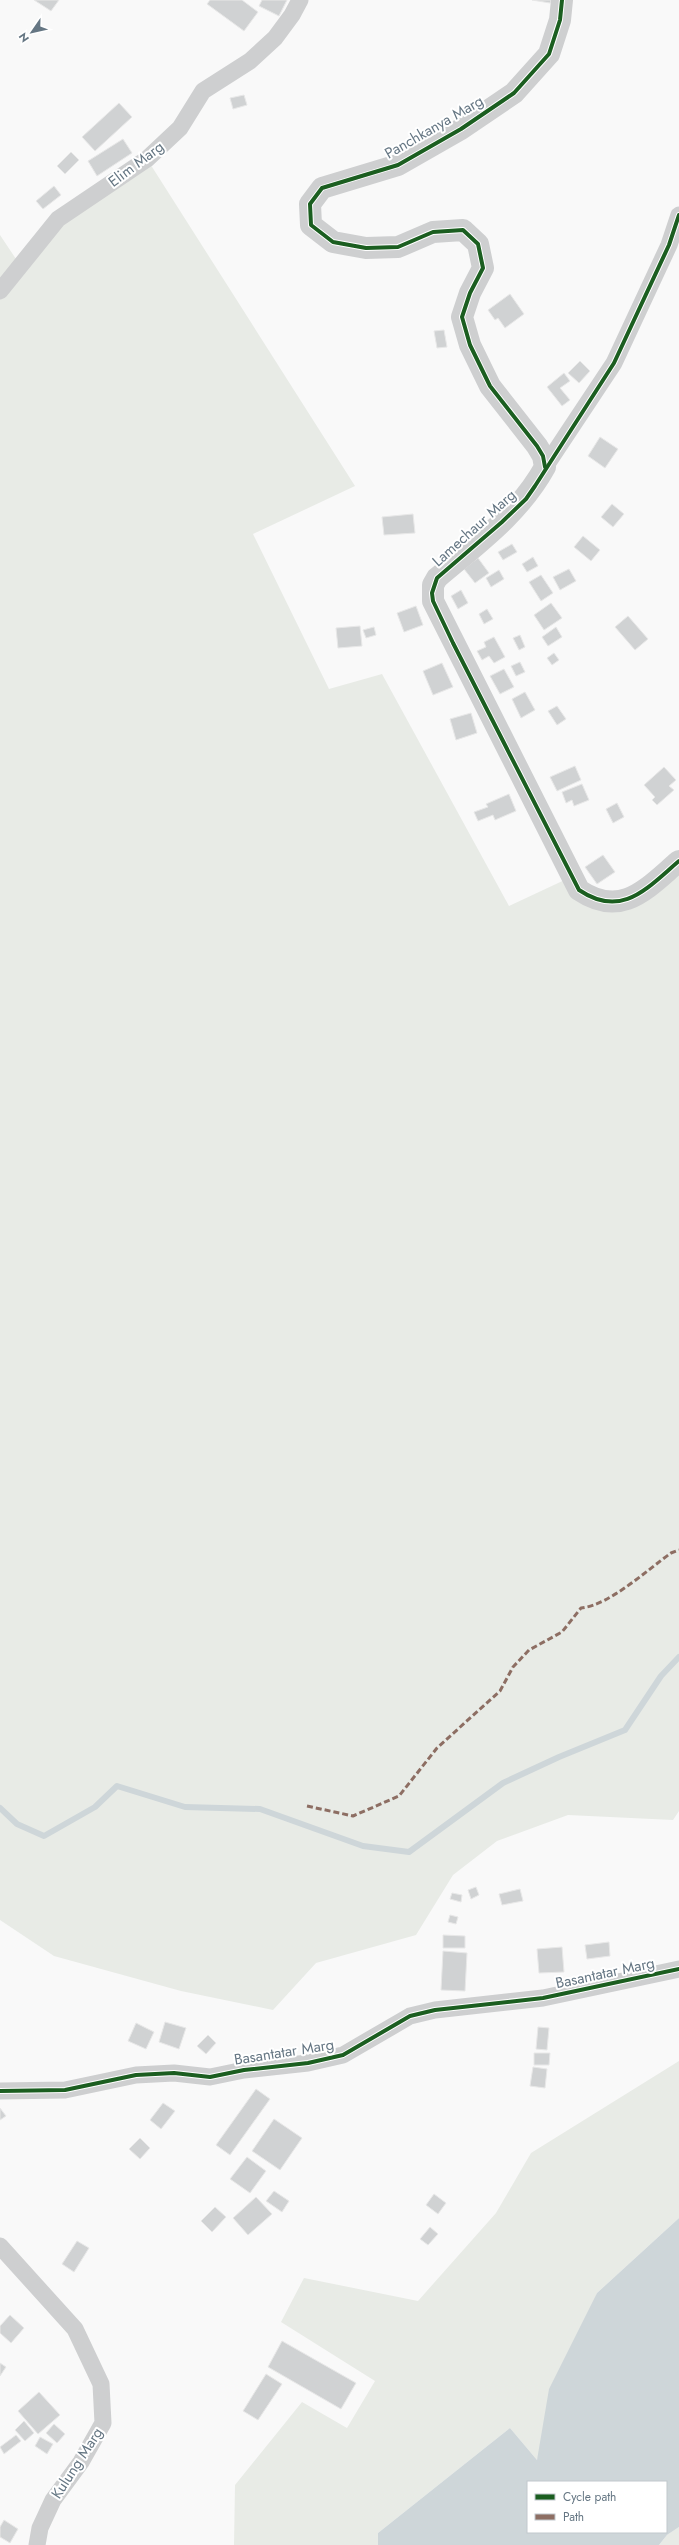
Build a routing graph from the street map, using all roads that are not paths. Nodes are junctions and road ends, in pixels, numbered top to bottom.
1 (300, 0) edge
2 (562, 0) edge
3 (679, 216) edge
4 (0, 291) edge
5 (545, 467) junction
6 (679, 861) edge
7 (679, 1969) edge
8 (0, 2091) edge
9 (0, 2246) edge
10 (37, 2545) edge

1 - 4 street, Elim Marg
2 - 5 street, Panchkanya Marg
3 - 5 street, Lamechaur Marg
5 - 6 street, Lamechaur Marg
7 - 8 street, Basantatar Marg
9 - 10 street, Kulung Marg

